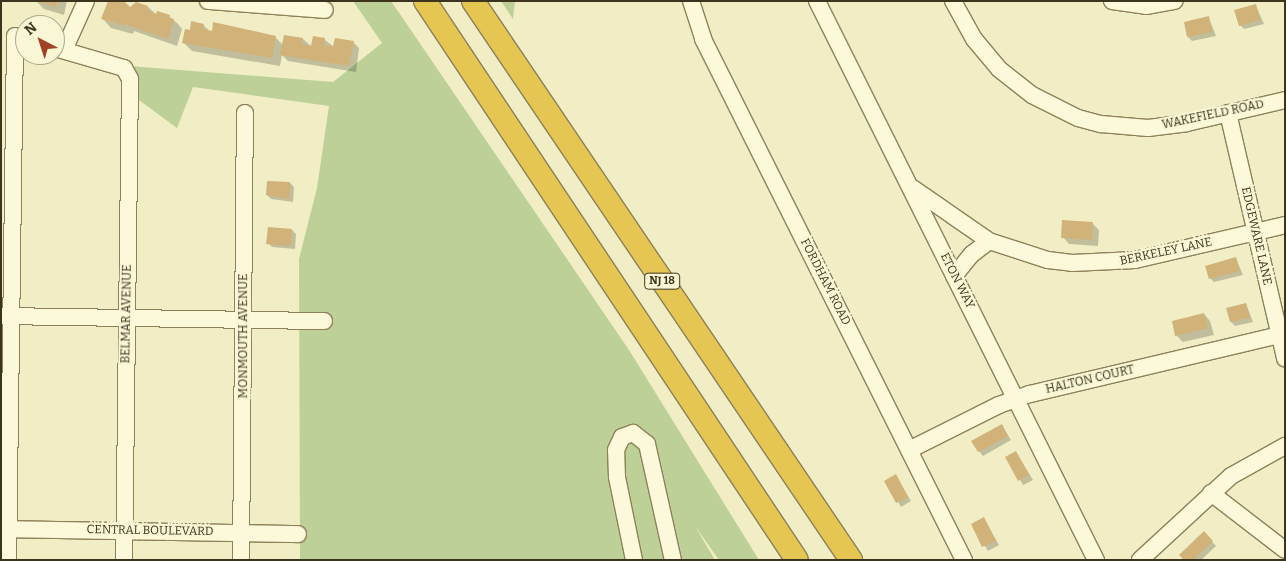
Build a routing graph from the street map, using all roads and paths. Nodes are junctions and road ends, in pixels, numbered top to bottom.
1 (86, 1) edge
2 (208, 1) edge
3 (424, 1) edge
4 (473, 1) edge
5 (691, 1) edge
6 (817, 1) edge
7 (953, 1) edge
8 (1112, 1) edge
9 (1175, 1) edge
10 (325, 10) dead end
11 (14, 36) edge
12 (65, 38) edge
13 (65, 51) edge
14 (1285, 100) edge
15 (245, 113) dead end
16 (1228, 113) junction
17 (912, 188) junction
18 (1285, 225) edge
19 (1256, 232) junction
20 (989, 241) junction
21 (954, 276) junction
22 (6, 316) edge
23 (128, 318) junction
24 (244, 319) junction
25 (324, 321) dead end
26 (1280, 335) junction
27 (1285, 358) edge
28 (1016, 399) junction
29 (1285, 446) edge
30 (909, 450) junction
31 (1210, 493) junction
32 (5, 529) edge
33 (125, 531) junction
34 (241, 532) junction
35 (298, 534) dead end
36 (1285, 550) edge
37 (8, 560) edge
38 (124, 560) edge
39 (241, 560) edge
40 (634, 560) edge
41 (673, 560) edge
42 (797, 560) edge
43 (851, 560) edge
44 (964, 560) edge
45 (1096, 560) edge
46 (1140, 560) edge

1 - 12 street
2 - 10 street
3 - 42 highway
4 - 43 highway, NJ 18
5 - 30 street, FORDHAM ROAD
6 - 17 street, ETON WAY
7 - 16 street, WAKEFIELD ROAD
8 - 9 street
11 - 22 street
13 - 23 street, BELMAR AVENUE
14 - 16 street, WAKEFIELD ROAD
15 - 24 street, MONMOUTH AVENUE
16 - 19 street, EDGEWARE LANE
17 - 20 street, BERKELEY LANE
17 - 21 street, ETON WAY
18 - 19 street, BERKELEY LANE
19 - 20 street, BERKELEY LANE
19 - 26 street, EDGEWARE LANE
20 - 21 street
21 - 28 street, ETON WAY
22 - 23 street
22 - 32 street
23 - 24 street
23 - 33 street, BELMAR AVENUE
24 - 25 street
24 - 34 street, MONMOUTH AVENUE
26 - 27 street, EDGEWARE LANE
26 - 28 street, HALTON COURT
28 - 30 street, HALTON COURT
28 - 45 street, ETON WAY
29 - 31 street
30 - 44 street, FORDHAM ROAD
31 - 36 street
31 - 46 street
32 - 33 street, CENTRAL BOULEVARD
32 - 37 street
33 - 34 street, CENTRAL BOULEVARD
33 - 38 street, BELMAR AVENUE
34 - 35 street, CENTRAL BOULEVARD
34 - 39 street, MONMOUTH AVENUE
40 - 41 street

